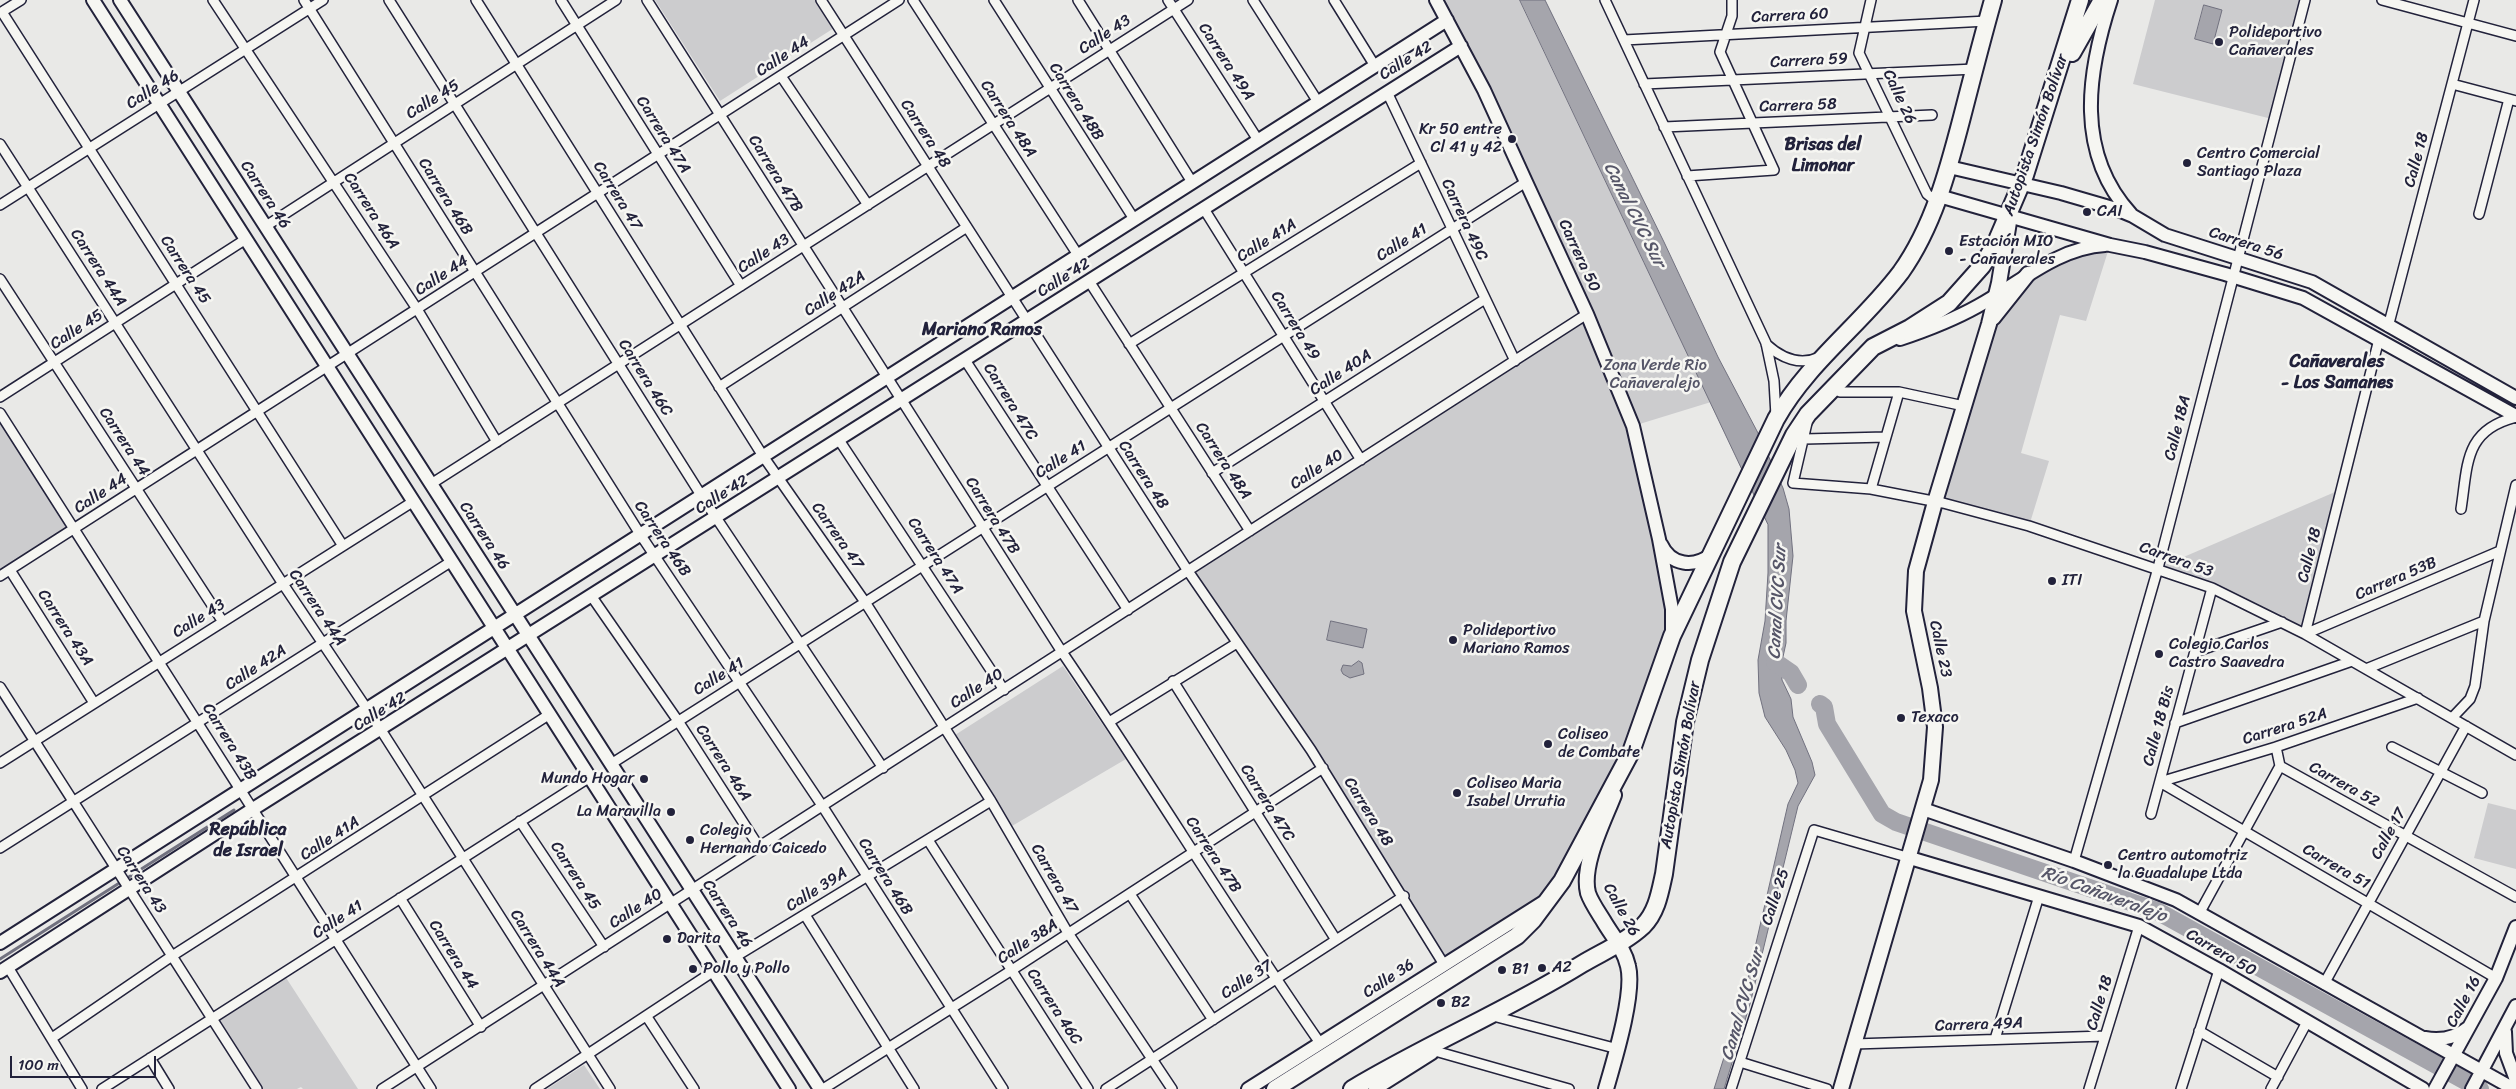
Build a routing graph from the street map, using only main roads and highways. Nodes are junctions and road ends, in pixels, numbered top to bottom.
1 (1993, 0) edge
2 (2080, 0) edge
3 (2102, 0) edge
4 (2056, 84) junction
5 (2009, 216) junction
6 (2028, 274) road end
7 (1989, 324) junction
8 (1631, 752) junction
9 (1606, 925) junction
10 (1637, 930) junction
11 (1618, 943) junction
12 (1275, 1089) edge
13 (1352, 1089) edge
14 (1606, 1089) edge
15 (1841, 1089) edge

1 - 8 highway
2 - 4 highway, Autopista Simón Bolívar
3 - 4 highway
4 - 5 highway, Autopista Simón Bolívar
5 - 7 main road, Calle 23
5 - 10 highway, Autopista Simón Bolívar
6 - 7 main road
7 - 15 main road, Calle 23
8 - 9 main road, Calle 26
8 - 12 highway
9 - 10 main road
9 - 11 main road, Calle 26
10 - 11 highway, Autopista Simón Bolívar
11 - 13 highway, Autopista Simón Bolívar
11 - 14 main road, Calle 26

